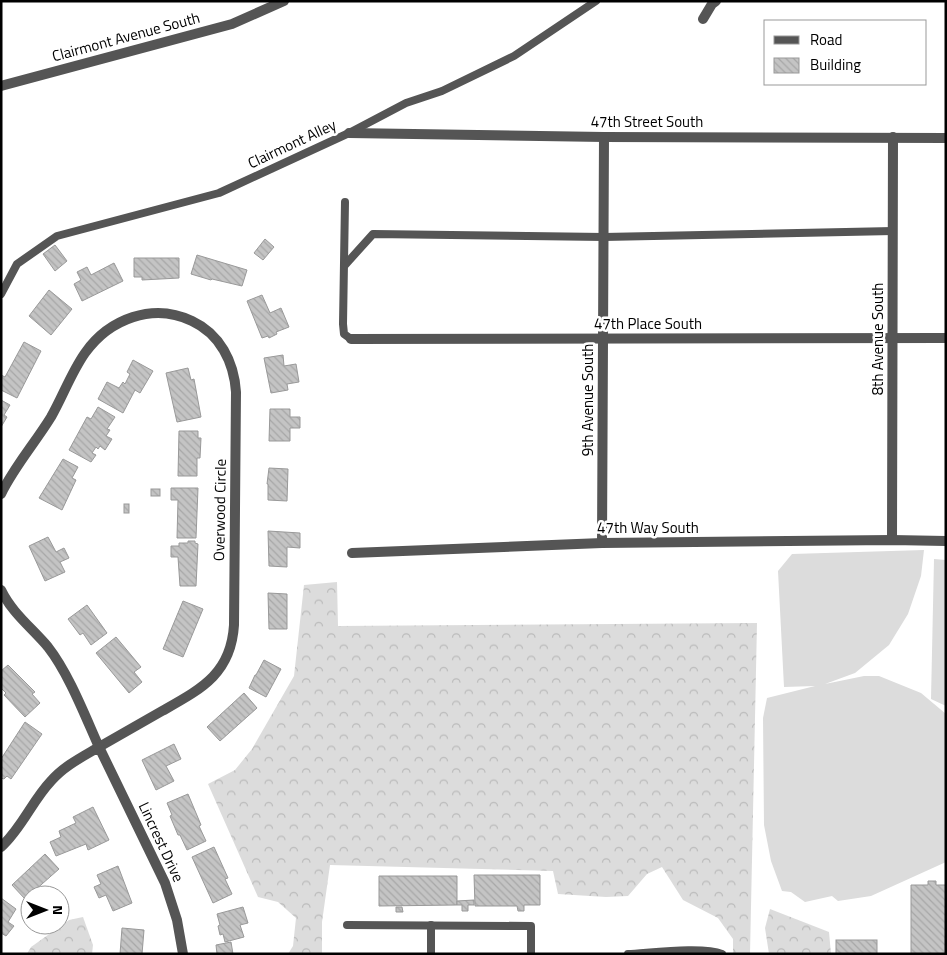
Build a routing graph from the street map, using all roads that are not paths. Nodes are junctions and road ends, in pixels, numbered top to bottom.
1 (284, 1) edge
2 (596, 1) edge
3 (716, 1) edge
4 (703, 20) dead end
5 (1, 86) edge
6 (349, 133) junction
7 (604, 137) junction
8 (893, 137) junction
9 (946, 138) edge
10 (345, 202) dead end
11 (893, 231) junction
12 (604, 237) junction
13 (345, 265) junction
14 (1, 294) edge
15 (946, 338) edge
16 (351, 339) joint
17 (603, 339) junction
18 (893, 339) junction
19 (1, 494) edge
20 (892, 540) junction
21 (946, 541) edge
22 (602, 542) junction
23 (352, 552) dead end
24 (1, 590) edge
25 (99, 747) junction
26 (1, 847) edge
27 (347, 925) dead end
28 (431, 926) junction
29 (183, 954) edge
30 (431, 954) edge
31 (531, 954) edge
32 (628, 954) edge
33 (722, 954) edge

1 - 5 street, Clairmont Avenue South
2 - 6 lane, Clairmont Alley
3 - 4 street
6 - 7 street, 47th Street South
6 - 14 lane, Clairmont Alley
7 - 8 street, 47th Street South
7 - 12 street, 9th Avenue South
8 - 9 street, 47th Street South
8 - 11 street, 8th Avenue South
10 - 13 lane
11 - 12 lane
11 - 18 street, 8th Avenue South
12 - 13 lane
12 - 17 street, 9th Avenue South
13 - 16 lane
15 - 18 street, 47th Place South
16 - 17 street, 47th Place South
17 - 18 street, 47th Place South
17 - 22 street, 9th Avenue South
18 - 20 street, 8th Avenue South
19 - 25 street, Overwood Circle
20 - 21 street, 47th Way South
20 - 22 street, 47th Way South
22 - 23 street, 47th Way South
24 - 25 street
25 - 26 street, Overwood Circle
25 - 29 street, Lincrest Drive
27 - 28 lane
28 - 30 lane
28 - 31 lane
32 - 33 lane

